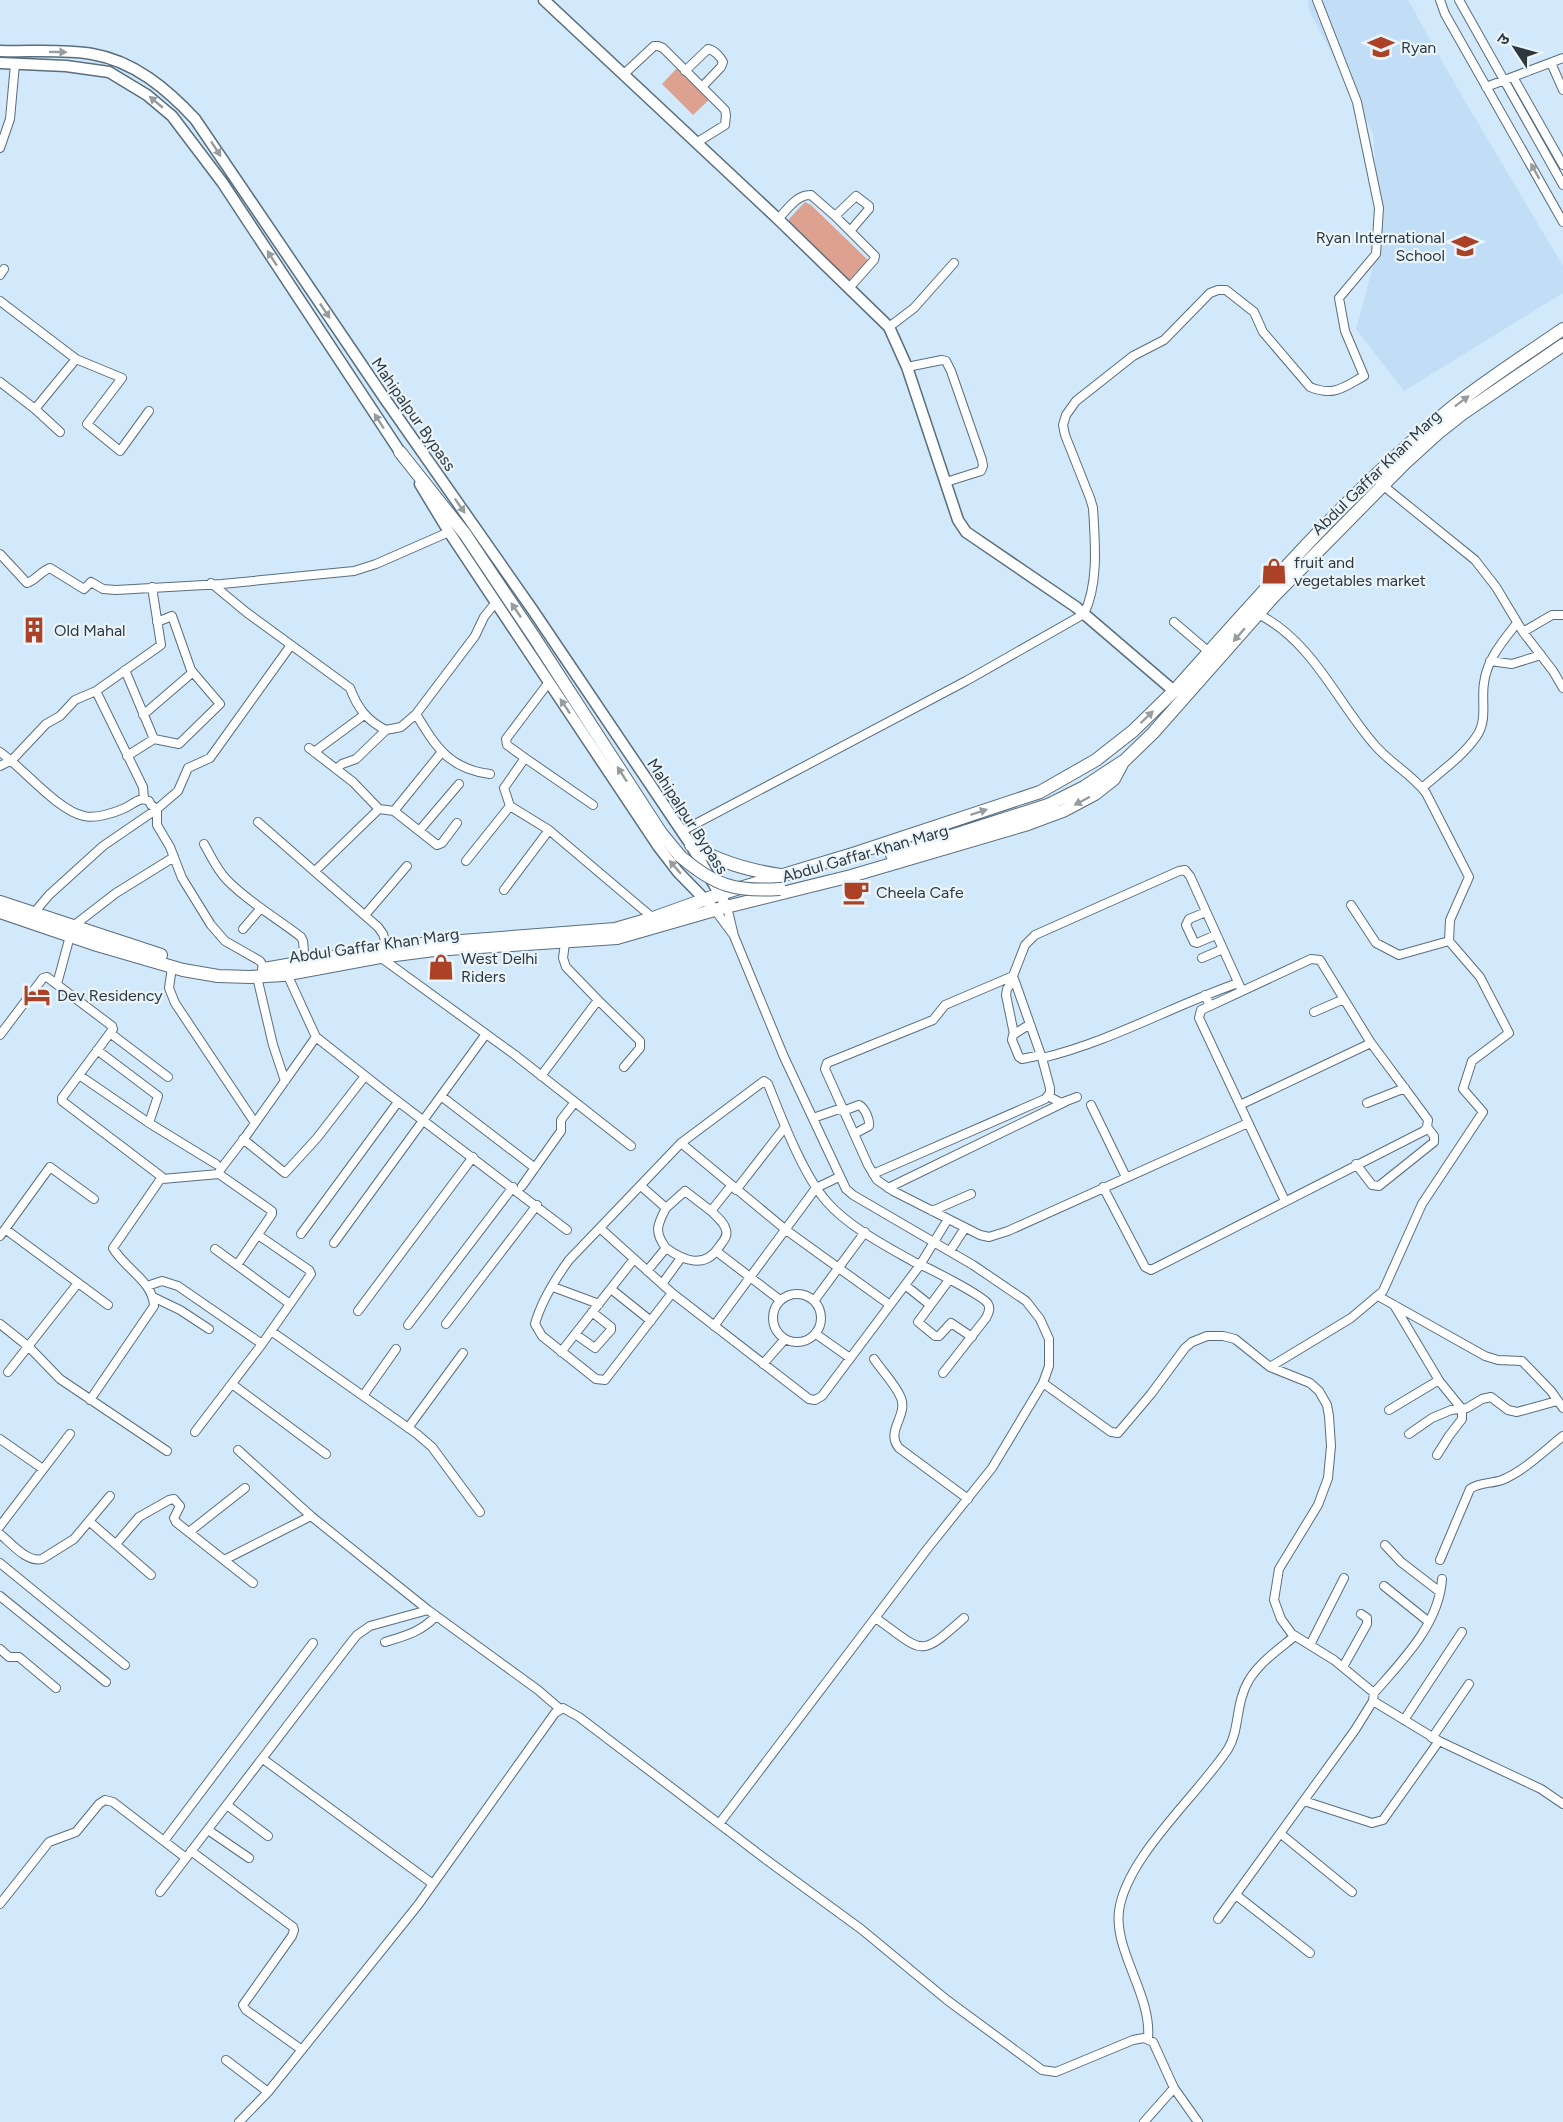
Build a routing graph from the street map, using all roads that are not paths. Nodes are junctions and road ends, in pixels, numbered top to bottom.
1 (544, 0) edge
2 (1317, 0) edge
3 (1440, 0) edge
4 (1459, 0) edge
5 (0, 51) edge
6 (1563, 58) edge
7 (0, 63) edge
8 (1551, 63) junction
9 (15, 64) junction
10 (685, 71) junction
11 (624, 74) junction
12 (1509, 79) junction
13 (702, 87) junction
14 (1486, 87) junction
15 (1563, 90) edge
16 (696, 143) junction
17 (0, 148) edge
18 (1563, 165) edge
19 (1563, 185) edge
20 (835, 216) junction
21 (778, 219) junction
22 (1563, 222) edge
23 (850, 231) junction
24 (954, 263) dead end
25 (850, 287) junction
26 (0, 301) edge
27 (889, 327) junction
28 (1563, 329) edge
29 (1563, 345) edge
30 (76, 359) junction
31 (907, 367) junction
32 (0, 382) edge
33 (35, 410) junction
34 (150, 411) dead end
35 (60, 432) dead end
36 (400, 452) junction
37 (946, 482) junction
38 (1379, 482) junction
39 (449, 532) junction
40 (0, 554) edge
41 (211, 583) junction
42 (152, 587) junction
43 (496, 602) junction
44 (1084, 614) junction
45 (1258, 614) junction
46 (1563, 615) edge
47 (157, 622) junction
48 (1174, 622) dead end
49 (1517, 623) junction
50 (1522, 632) junction
51 (291, 645) junction
52 (1209, 652) junction
53 (1541, 655) junction
54 (1490, 661) junction
55 (125, 670) junction
56 (193, 672) junction
57 (549, 682) junction
58 (1563, 688) edge
59 (96, 691) junction
60 (1174, 691) junction
61 (416, 714) junction
62 (144, 715) junction
63 (364, 715) junction
64 (386, 730) junction
65 (154, 739) junction
66 (0, 752) edge
67 (441, 753) junction
68 (127, 756) junction
69 (525, 758) junction
70 (12, 760) junction
71 (1123, 762) junction
72 (0, 766) edge
73 (336, 769) junction
74 (490, 774) dead end
75 (459, 784) dead end
76 (1422, 788) junction
77 (144, 799) junction
78 (593, 805) dead end
79 (510, 806) junction
80 (157, 809) junction
81 (379, 809) junction
82 (394, 811) junction
83 (258, 822) dead end
84 (457, 823) dead end
85 (549, 830) junction
86 (419, 831) junction
87 (682, 831) junction
88 (204, 844) dead end
89 (691, 845) junction
90 (174, 857) junction
91 (466, 861) dead end
92 (407, 866) dead end
93 (315, 871) junction
94 (784, 875) junction
95 (504, 890) dead end
96 (720, 894) junction
97 (0, 902) edge
98 (1351, 905) dead end
99 (716, 906) junction
100 (261, 908) junction
101 (0, 912) edge
102 (1206, 912) junction
103 (33, 914) junction
104 (365, 915) junction
105 (653, 918) junction
106 (243, 929) dead end
107 (71, 931) junction
108 (1216, 935) junction
109 (1449, 941) junction
110 (565, 943) junction
111 (1223, 949) junction
112 (383, 952) junction
113 (1202, 958) dead end
114 (305, 962) junction
115 (172, 966) junction
116 (261, 973) junction
117 (287, 974) junction
118 (1013, 977) junction
119 (57, 984) junction
120 (1240, 987) junction
121 (1205, 994) junction
122 (1344, 999) junction
123 (598, 1000) junction
124 (1210, 1006) junction
125 (1314, 1012) dead end
126 (1030, 1024) junction
127 (110, 1033) junction
128 (486, 1034) junction
129 (1014, 1034) junction
130 (0, 1035) edge
131 (316, 1037) junction
132 (1371, 1043) junction
133 (97, 1050) junction
134 (1041, 1056) junction
135 (624, 1066) dead end
136 (79, 1075) junction
137 (365, 1076) junction
138 (541, 1076) junction
139 (168, 1077) dead end
140 (285, 1081) junction
141 (1406, 1088) junction
142 (441, 1096) junction
143 (1048, 1096) junction
144 (1077, 1097) dead end
145 (1067, 1101) junction
146 (398, 1102) junction
147 (575, 1102) junction
148 (1366, 1104) dead end
149 (1091, 1105) dead end
150 (1240, 1105) junction
151 (843, 1109) junction
152 (813, 1118) junction
153 (423, 1121) junction
154 (149, 1123) junction
155 (255, 1123) junction
156 (1248, 1123) junction
157 (1427, 1127) junction
158 (785, 1128) junction
159 (854, 1134) junction
160 (243, 1139) junction
161 (681, 1143) junction
162 (631, 1146) dead end
163 (473, 1157) junction
164 (216, 1164) dead end
165 (1356, 1164) junction
166 (535, 1168) junction
167 (219, 1174) junction
168 (873, 1174) junction
169 (839, 1177) junction
170 (1126, 1177) junction
171 (162, 1179) junction
172 (641, 1186) junction
173 (517, 1187) junction
174 (1103, 1187) junction
175 (733, 1188) junction
176 (816, 1188) junction
177 (888, 1188) junction
178 (971, 1194) dead end
179 (94, 1199) dead end
180 (1285, 1201) junction
181 (537, 1205) junction
182 (666, 1208) junction
183 (711, 1211) junction
184 (932, 1211) junction
185 (948, 1219) junction
186 (965, 1228) junction
187 (601, 1229) junction
188 (567, 1230) dead end
189 (786, 1230) junction
190 (865, 1232) junction
191 (3, 1233) edge
192 (301, 1234) dead end
193 (258, 1235) junction
194 (935, 1242) junction
195 (334, 1243) dead end
196 (666, 1248) junction
197 (215, 1249) dead end
198 (716, 1251) junction
199 (950, 1251) junction
200 (681, 1258) junction
201 (634, 1259) junction
202 (237, 1265) junction
203 (920, 1265) junction
204 (838, 1268) junction
205 (647, 1270) junction
206 (751, 1278) junction
207 (949, 1280) junction
208 (78, 1282) junction
209 (662, 1284) junction
210 (905, 1285) junction
211 (147, 1286) junction
212 (553, 1287) junction
213 (610, 1289) junction
214 (672, 1293) junction
215 (1378, 1296) junction
216 (153, 1297) junction
217 (780, 1300) junction
218 (814, 1301) junction
219 (290, 1304) junction
220 (1393, 1304) junction
221 (108, 1305) dead end
222 (598, 1305) junction
223 (890, 1305) junction
224 (930, 1305) junction
225 (358, 1311) dead end
226 (592, 1312) junction
227 (651, 1321) junction
228 (0, 1324) edge
229 (446, 1324) dead end
230 (408, 1325) dead end
231 (714, 1326) junction
232 (209, 1329) dead end
233 (271, 1331) junction
234 (575, 1334) junction
235 (816, 1334) junction
236 (972, 1337) junction
237 (785, 1339) junction
238 (262, 1344) junction
239 (29, 1347) junction
240 (396, 1349) dead end
241 (561, 1352) junction
242 (463, 1353) dead end
243 (850, 1358) junction
244 (874, 1359) dead end
245 (763, 1364) junction
246 (1270, 1368) junction
247 (8, 1372) dead end
248 (943, 1374) dead end
249 (1439, 1380) junction
250 (1043, 1383) junction
251 (232, 1384) junction
252 (363, 1396) junction
253 (90, 1400) junction
254 (1560, 1404) edge
255 (1462, 1408) junction
256 (1389, 1410) dead end
257 (408, 1428) junction
258 (195, 1432) dead end
259 (70, 1434) dead end
260 (1409, 1434) dead end
261 (1563, 1436) edge
262 (0, 1439) edge
263 (237, 1450) dead end
264 (167, 1451) dead end
265 (326, 1454) dead end
266 (1437, 1455) dead end
267 (43, 1469) junction
268 (245, 1488) dead end
269 (110, 1496) dead end
270 (968, 1499) junction
271 (480, 1512) dead end
272 (311, 1516) junction
273 (90, 1522) junction
274 (0, 1526) edge
275 (189, 1532) junction
276 (0, 1534) edge
277 (116, 1545) junction
278 (1385, 1545) dead end
279 (224, 1560) junction
280 (1440, 1560) dead end
281 (0, 1563) edge
282 (152, 1575) dead end
283 (1344, 1578) dead end
284 (1442, 1579) dead end
285 (253, 1582) dead end
286 (1384, 1586) dead end
287 (1440, 1592) junction
288 (0, 1596) edge
289 (428, 1610) junction
290 (1361, 1614) dead end
291 (436, 1616) junction
292 (964, 1618) dead end
293 (877, 1619) junction
294 (1429, 1622) junction
295 (1462, 1632) dead end
296 (1295, 1636) junction
297 (385, 1642) dead end
298 (313, 1643) dead end
299 (1310, 1645) junction
300 (0, 1649) edge
301 (125, 1665) dead end
302 (1343, 1667) junction
303 (106, 1682) dead end
304 (1469, 1684) dead end
305 (56, 1688) dead end
306 (1374, 1697) junction
307 (560, 1709) junction
308 (1404, 1720) junction
309 (1435, 1739) junction
310 (263, 1759) junction
311 (1304, 1801) junction
312 (1563, 1804) edge
313 (227, 1805) junction
314 (719, 1824) junction
315 (208, 1830) junction
316 (1281, 1834) junction
317 (268, 1836) dead end
318 (164, 1841) junction
319 (188, 1855) junction
320 (249, 1858) dead end
321 (433, 1884) junction
322 (159, 1892) dead end
323 (1352, 1892) dead end
324 (1236, 1895) junction
325 (0, 1904) edge
326 (1218, 1919) dead end
327 (1310, 1953) dead end
328 (1148, 2038) junction
329 (302, 2050) junction
330 (226, 2060) dead end
331 (1174, 2088) junction
332 (268, 2092) junction
333 (239, 2122) edge
334 (1144, 2122) edge
335 (1198, 2122) edge

1 - 11 street
2 - 44 street
3 - 14 street
4 - 12 street
5 -> 87 street, Mahipalpur Bypass
6 - 8 street
7 - 9 street, Mahipalpur Bypass
8 - 12 street
8 - 15 street
9 - 17 street
36 -> 9 street, Mahipalpur Bypass
10 - 11 street
10 - 13 street
10 - 13 street
11 - 16 street
12 - 14 street
12 - 18 street
12 - 19 street
13 - 16 street
22 -> 14 street
16 - 21 street
20 - 21 street
20 - 23 street
20 - 23 street
21 - 25 street
23 - 25 street
24 - 27 street
25 - 27 street
26 - 30 street
27 - 31 street
38 -> 28 main road, Abdul Gaffar Khan Marg
29 - 38 main road, Abdul Gaffar Khan Marg
30 - 33 street
30 - 34 street
31 - 37 street
31 - 37 street
32 - 33 street
33 - 35 street
36 - 39 street, Mahipalpur Bypass
71 -> 36 main road, bridge
37 - 44 street
38 - 45 main road, Abdul Gaffar Khan Marg
38 - 49 street
38 - 52 main road, Abdul Gaffar Khan Marg
39 - 41 street
39 - 43 street, Mahipalpur Bypass
40 - 42 street
41 - 42 street
41 - 51 street
42 - 47 street
43 - 57 street, Mahipalpur Bypass
43 - 61 street
44 - 60 street
44 - 87 street
45 -> 71 main road, Abdul Gaffar Khan Marg
45 - 76 street
46 - 50 street
47 - 55 street
47 - 56 street
48 - 52 street
49 - 50 street
49 - 54 street
50 - 53 street
51 - 63 street
51 - 80 street
52 - 60 main road, Abdul Gaffar Khan Marg
53 - 54 street
53 - 58 street
54 - 76 street
55 - 59 street
55 - 62 street
56 - 62 street
56 - 65 street
57 - 69 street
99 -> 57 street, Mahipalpur Bypass
59 - 68 street
59 - 70 street
94 -> 60 main road, Abdul Gaffar Khan Marg
61 - 64 street
61 - 67 street
62 - 65 street
63 - 64 street
63 - 73 street
64 - 73 street
65 - 68 street
66 - 70 street
67 - 74 street
67 - 82 street
68 - 77 street
69 - 78 street
69 - 79 street
70 - 72 street
70 - 77 street
71 -> 99 main road, Abdul Gaffar Khan Marg
73 - 81 street
75 - 86 street
76 - 109 street
77 - 80 street
79 - 85 street
79 - 91 street
80 - 90 street
80 - 103 street
81 - 82 street
81 - 93 street
82 - 86 street
83 - 93 street
84 - 86 street
85 - 95 street
85 - 105 street
87 - 89 street, Mahipalpur Bypass
88 - 100 street
89 - 94 main road
89 - 96 street, Mahipalpur Bypass
90 - 107 street
90 - 116 street
92 - 104 street
93 - 104 street
94 - 96 main road, Abdul Gaffar Khan Marg
96 - 99 main road, Abdul Gaffar Khan Marg
97 - 103 main road, Abdul Gaffar Khan Marg
98 - 109 street
99 - 105 main road, Abdul Gaffar Khan Marg
99 - 110 main road, Abdul Gaffar Khan Marg
99 - 152 street
100 - 106 street
100 - 114 street
101 - 107 main road, Abdul Gaffar Khan Marg
102 - 108 street
102 - 108 street
102 - 118 street
103 - 107 main road, Abdul Gaffar Khan Marg
104 - 112 street
105 - 112 main road, Abdul Gaffar Khan Marg
107 - 115 main road, Abdul Gaffar Khan Marg
107 - 116 main road, Abdul Gaffar Khan Marg
107 - 119 street
108 - 111 street
109 - 215 street
110 - 112 main road, Abdul Gaffar Khan Marg
110 - 123 street
111 - 113 street
111 - 120 street
112 - 114 main road, Abdul Gaffar Khan Marg
112 - 117 main road, Abdul Gaffar Khan Marg
112 - 128 street
114 - 116 main road, Abdul Gaffar Khan Marg
115 - 116 main road, Abdul Gaffar Khan Marg
115 - 155 street
116 - 117 main road, Abdul Gaffar Khan Marg
116 - 140 street
117 - 131 street
118 - 126 street
118 - 129 street
118 - 151 street
119 - 127 street
119 - 130 street
120 - 121 street
120 - 122 street
120 - 124 street
121 - 124 street
121 - 134 street
122 - 125 street
122 - 132 street
123 - 135 street
123 - 138 street
124 - 150 street
126 - 129 street
126 - 134 street
127 - 133 street
127 - 139 street
128 - 138 street
128 - 142 street
129 - 134 street
131 - 137 street
131 - 140 street
132 - 141 street
132 - 150 street
133 - 136 street
133 - 154 street
134 - 143 street
136 - 154 street
136 - 171 street
137 - 146 street
137 - 160 street
138 - 147 street
140 - 155 street
141 - 148 street
141 - 157 street
142 - 153 street
142 - 166 street
143 - 145 street
143 - 168 street
144 - 145 street
145 - 177 street
146 - 153 street
146 - 192 street
147 - 162 street
147 - 166 street
149 - 170 street
150 - 156 street
151 - 152 street
151 - 159 street
151 - 159 street
152 - 169 street
153 - 163 street
153 - 195 street
154 - 164 street
155 - 160 street
156 - 170 street
156 - 180 street
157 - 165 street
157 - 165 street
158 - 161 street
158 - 175 street
158 - 176 street
159 - 168 street
160 - 167 street
161 - 172 street
161 - 175 street
163 - 173 street
163 - 225 street
165 - 180 street
166 - 173 street
167 - 171 street
167 - 193 street
168 - 177 street
169 - 176 street
169 - 194 street
170 - 174 street
171 - 211 street
172 - 182 street
172 - 187 street
173 - 181 street
173 - 230 street
174 - 180 street
174 - 186 street
175 - 183 street
175 - 189 street
176 - 189 street
176 - 190 street
177 - 184 street
178 - 184 street
179 - 191 street
181 - 188 street
181 - 229 street
182 - 183 street
182 - 196 street
183 - 198 street
184 - 185 street
185 - 186 street
185 - 194 street
186 - 199 street
187 - 201 street
187 - 212 street
189 - 204 street
189 - 206 street
190 - 203 street
190 - 204 street
191 - 208 street
193 - 202 street
193 - 219 street
194 - 199 street
194 - 203 street
196 - 200 street
196 - 205 street
197 - 202 street
198 - 200 street
198 - 206 street
199 - 250 street
200 - 209 street
201 - 205 street
201 - 213 street
202 - 219 street
203 - 207 street
203 - 210 street
204 - 218 street
204 - 223 street
205 - 209 street
206 - 217 street
206 - 231 street
207 - 224 street
207 - 236 street
208 - 221 street
208 - 239 street
209 - 214 street
210 - 223 street
210 - 224 street
211 - 216 street
211 - 238 street
212 - 222 street
212 - 241 street
213 - 222 street
213 - 227 street
214 - 227 street
214 - 231 street
215 - 220 street
215 - 246 street
216 - 232 street
216 - 253 street
217 - 218 street
217 - 237 street
218 - 235 street
219 - 233 street
220 - 249 street
220 - 254 street
222 - 226 street
223 - 243 street
224 - 236 street
226 - 234 street
226 - 234 street
227 - 241 street
228 - 239 street
231 - 245 street
233 - 238 street
233 - 252 street
234 - 241 street
235 - 237 street
235 - 243 street
236 - 248 street
237 - 245 street
238 - 251 street
239 - 247 street
239 - 253 street
240 - 252 street
242 - 257 street
243 - 245 street
244 - 270 street
246 - 250 street
246 - 296 street
249 - 255 street
249 - 256 street
250 - 270 street
251 - 258 street
251 - 265 street
252 - 257 street
253 - 264 street
254 - 255 street
255 - 260 street
255 - 266 street
257 - 271 street
259 - 267 street
261 - 280 street
262 - 267 street
263 - 272 street
267 - 274 street
268 - 275 street
269 - 273 street
270 - 293 street
272 - 279 street
272 - 289 street
273 - 276 street
273 - 277 street
275 - 277 street
275 - 279 street
277 - 282 street
278 - 287 street
279 - 285 street
281 - 301 street
283 - 299 street
284 - 287 street
286 - 294 street
287 - 294 street
288 - 303 street
289 - 291 street
289 - 310 street
290 - 302 street
291 - 297 street
291 - 307 street
292 - 293 street
293 - 314 street
294 - 306 street
295 - 308 street
296 - 299 street
296 - 328 street
298 - 318 street
299 - 302 street
300 - 305 street
302 - 306 street
304 - 309 street
306 - 308 street
306 - 311 street
307 - 314 street
307 - 321 street
308 - 309 street
309 - 311 street
309 - 312 street
310 - 313 street
310 - 321 street
311 - 316 street
313 - 315 street
313 - 317 street
314 - 328 street
315 - 319 street
315 - 320 street
316 - 323 street
316 - 324 street
318 - 319 street
318 - 325 street
319 - 322 street
319 - 329 street
321 - 329 street
324 - 326 street
324 - 327 street
328 - 331 street
329 - 332 street
330 - 332 street
331 - 334 street
331 - 335 street
332 - 333 street

